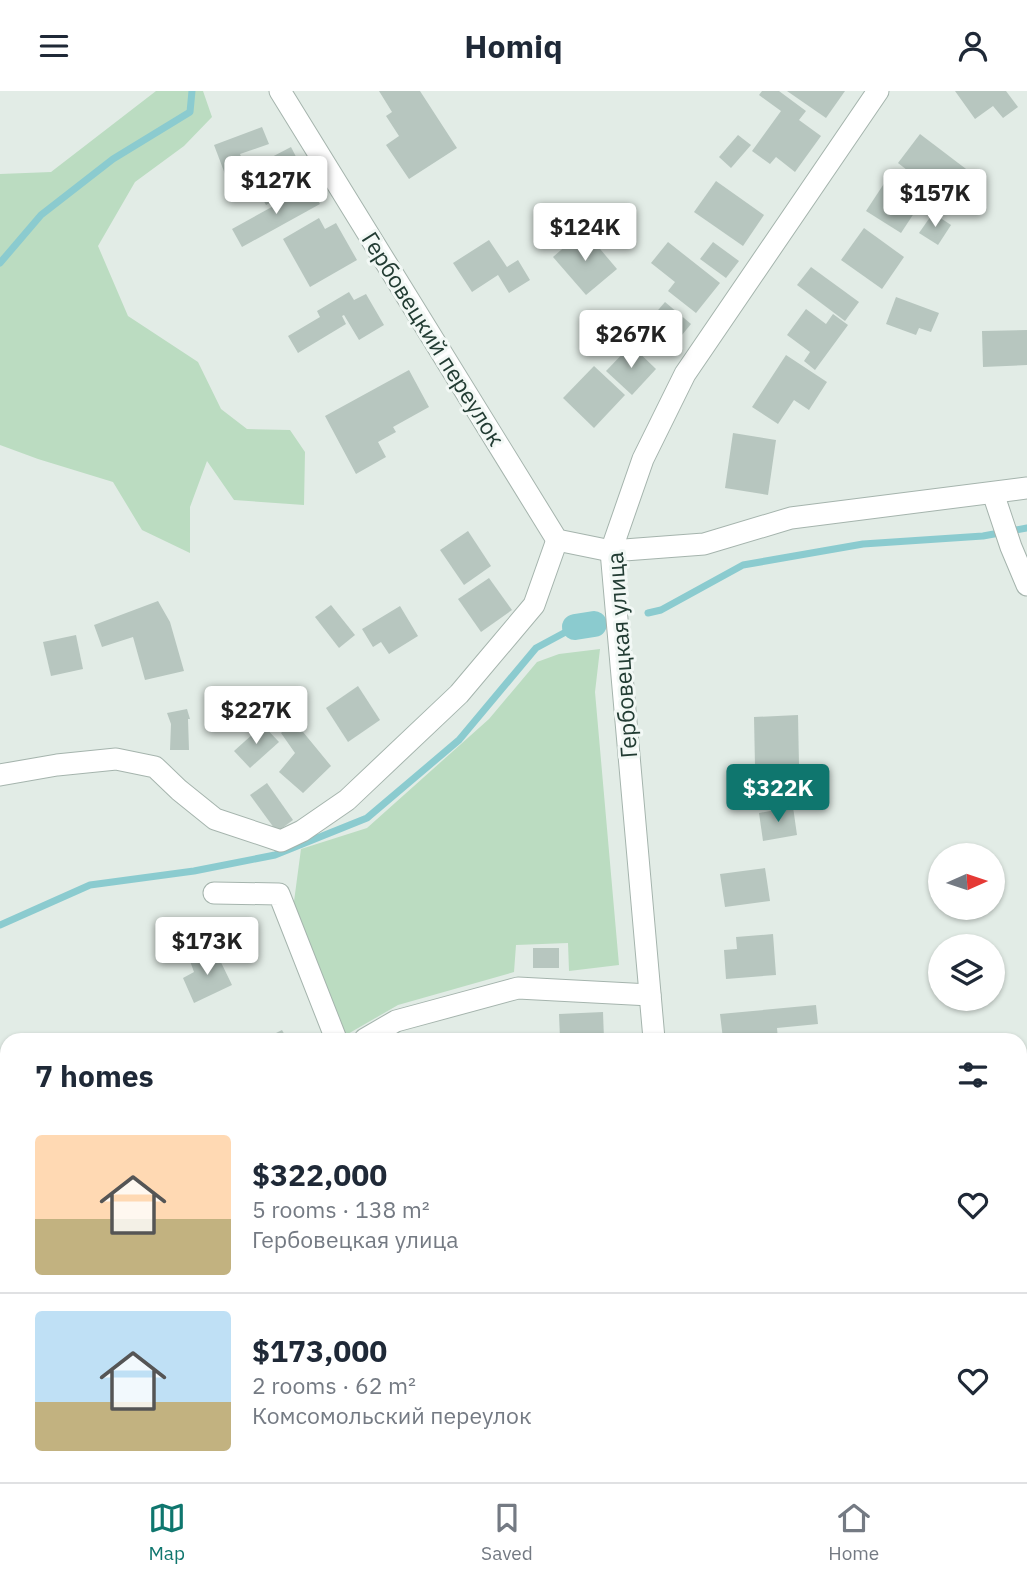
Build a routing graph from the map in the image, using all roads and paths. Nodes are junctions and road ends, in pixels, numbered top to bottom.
1 (280, 91) edge
2 (877, 91) edge
3 (1027, 488) edge
4 (993, 493) junction
5 (557, 540) junction
6 (611, 551) junction
7 (1027, 585) edge
8 (0, 775) edge
9 (214, 893) dead end
10 (650, 995) junction
11 (334, 1033) edge
12 (375, 1033) edge
13 (653, 1033) edge

1 - 5 street, Гербовецкий переулок
2 - 6 street, Гербовецкая улица
3 - 4 street
4 - 6 street
4 - 7 street
5 - 6 street
5 - 8 street
6 - 10 street, Гербовецкая улица
9 - 11 street
10 - 12 street
10 - 13 street, Гербовецкая улица

